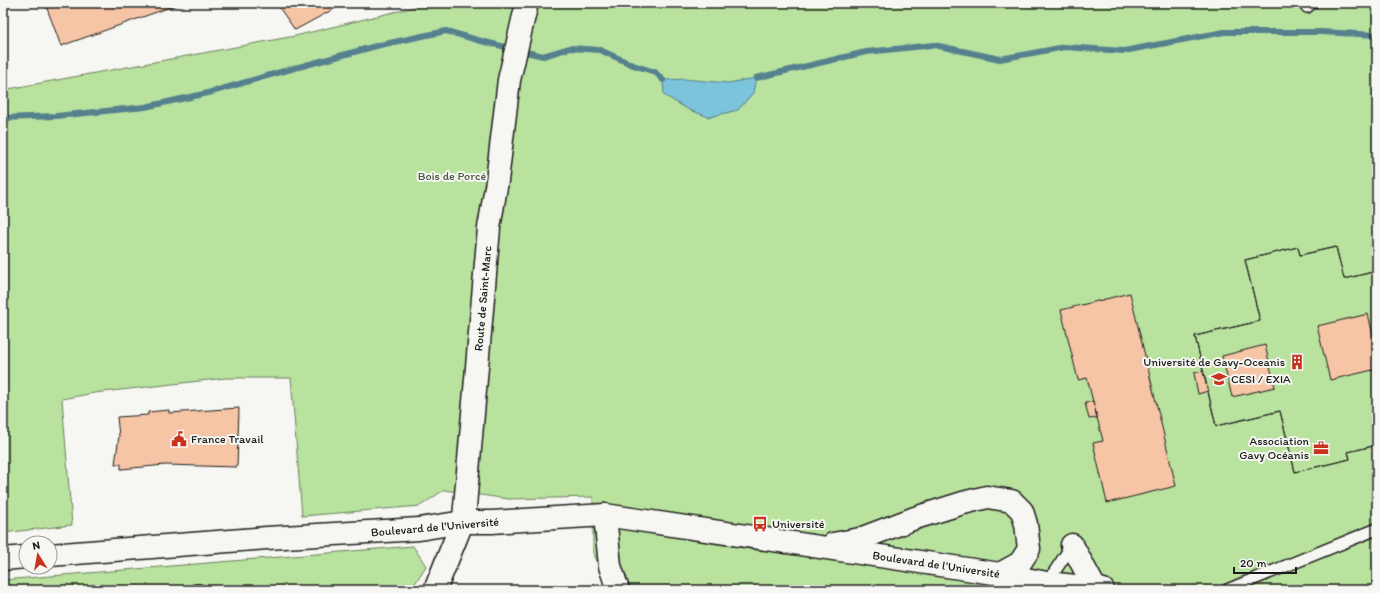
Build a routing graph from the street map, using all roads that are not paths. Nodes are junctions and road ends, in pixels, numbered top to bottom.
1 (527, 3) edge
2 (605, 515) junction
3 (463, 522) junction
4 (1377, 529) edge
5 (1072, 545) joint
6 (818, 547) junction
7 (58, 554) edge
8 (18, 558) edge
9 (3, 559) edge
10 (1000, 574) junction
11 (1047, 583) junction
12 (1099, 589) edge
13 (196, 590) edge
14 (199, 590) edge
15 (435, 590) edge
16 (618, 590) edge
17 (1227, 590) edge

1 - 3 street, Route de Saint-Marc
2 - 3 street, Boulevard de l'Université
2 - 6 street, Boulevard de l'Université
2 - 16 street
3 - 7 street, Boulevard de l'Université
3 - 15 street, Route de Saint-Marc
4 - 17 lane
5 - 11 lane
5 - 12 street
6 - 10 street, Boulevard de l'Université
6 - 10 street, Boulevard de l'Université
8 - 9 street
10 - 11 street
11 - 12 street
13 - 14 lane

